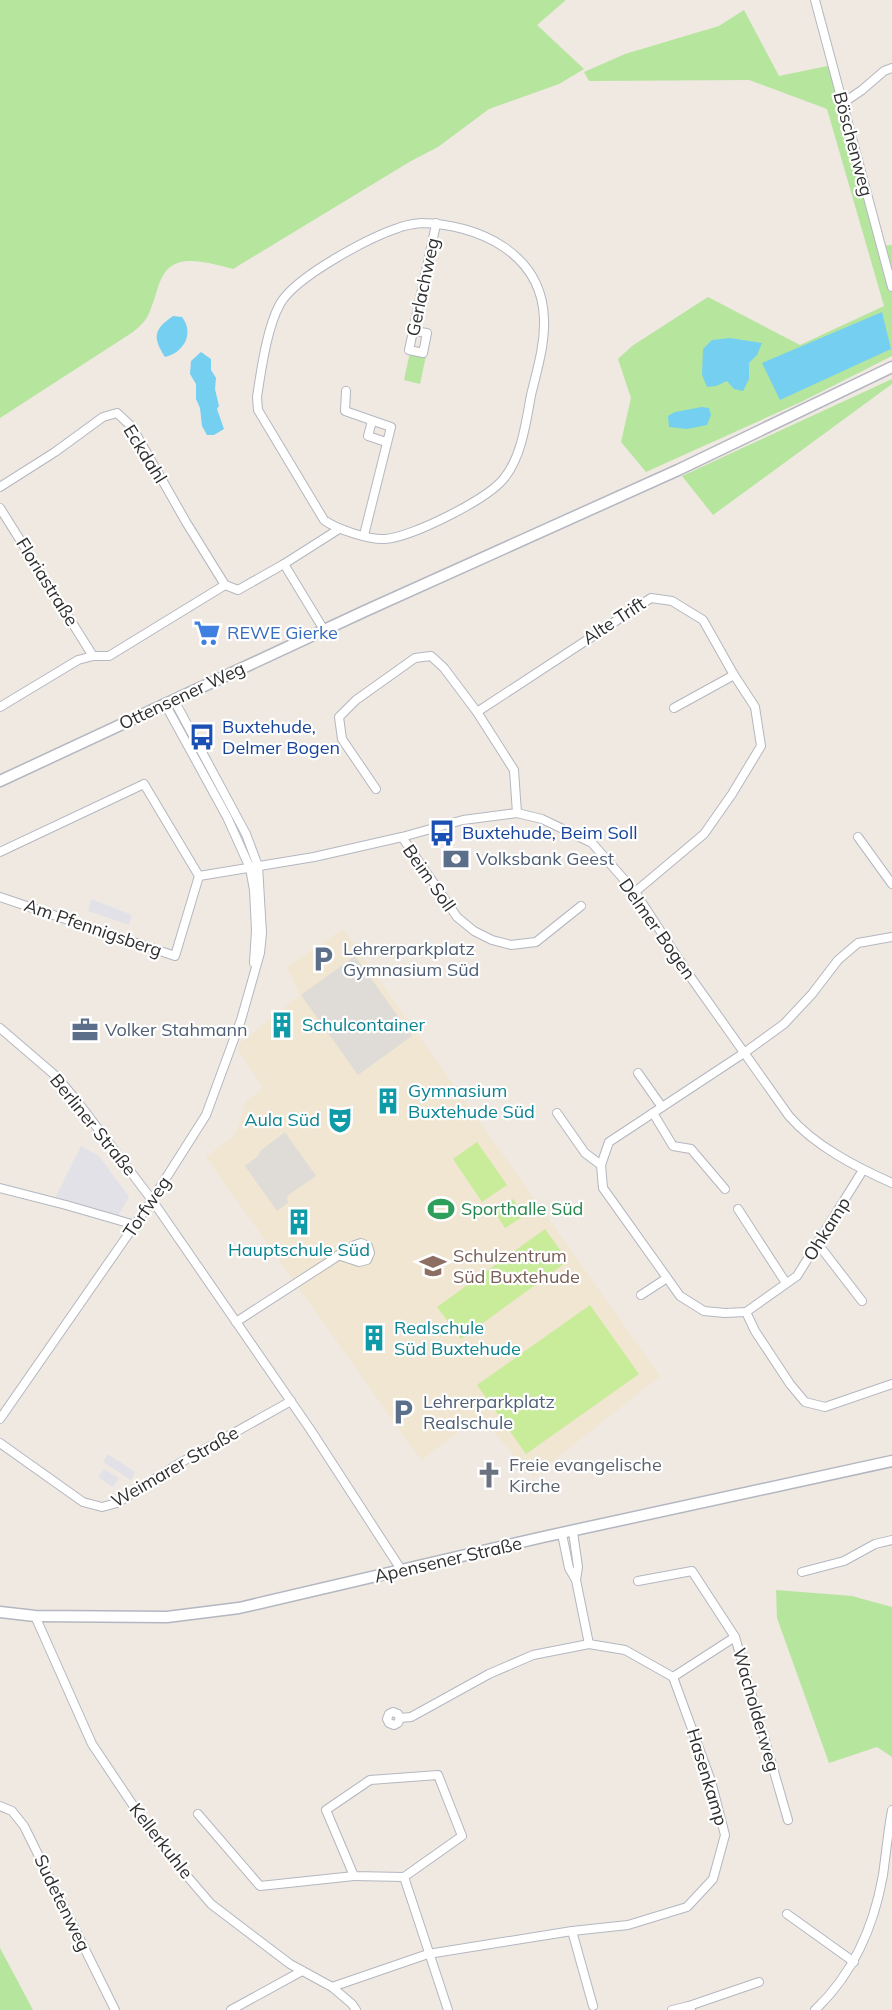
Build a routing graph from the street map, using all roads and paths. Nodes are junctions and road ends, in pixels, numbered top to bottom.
1 (815, 0) edge
2 (892, 68) edge
3 (843, 103) junction
4 (436, 223) junction
5 (892, 287) edge
6 (413, 331) junction
7 (892, 367) edge
8 (346, 391) dead end
9 (372, 421) junction
10 (386, 442) junction
11 (0, 487) edge
12 (0, 508) edge
13 (339, 529) junction
14 (364, 535) junction
15 (284, 564) junction
16 (225, 585) junction
17 (324, 630) junction
18 (93, 656) junction
19 (734, 675) junction
20 (170, 702) junction
21 (0, 706) edge
22 (674, 708) dead end
23 (477, 712) junction
24 (0, 781) edge
25 (376, 789) dead end
26 (517, 813) junction
27 (402, 837) junction
28 (858, 837) dead end
29 (0, 852) edge
30 (254, 867) junction
31 (199, 876) junction
32 (892, 884) edge
33 (635, 892) junction
34 (0, 897) edge
35 (581, 906) dead end
36 (892, 937) edge
37 (0, 1028) edge
38 (744, 1053) junction
39 (638, 1073) dead end
40 (662, 1107) junction
41 (557, 1113) dead end
42 (653, 1113) junction
43 (601, 1165) junction
44 (863, 1170) junction
45 (892, 1184) edge
46 (0, 1188) edge
47 (725, 1189) dead end
48 (153, 1200) junction
49 (738, 1209) dead end
50 (135, 1225) junction
51 (818, 1244) junction
52 (338, 1255) dead end
53 (667, 1278) junction
54 (786, 1283) junction
55 (641, 1295) dead end
56 (862, 1301) dead end
57 (746, 1312) junction
58 (237, 1322) junction
59 (892, 1384) edge
60 (291, 1401) junction
61 (0, 1419) edge
62 (0, 1443) edge
63 (892, 1461) edge
64 (567, 1533) junction
65 (892, 1540) edge
66 (402, 1571) junction
67 (802, 1572) dead end
68 (638, 1581) dead end
69 (0, 1612) edge
70 (36, 1616) junction
71 (735, 1637) junction
72 (589, 1644) junction
73 (673, 1677) junction
74 (400, 1718) dead end
75 (0, 1806) edge
76 (892, 1810) edge
77 (198, 1814) dead end
78 (788, 1820) dead end
79 (354, 1876) junction
80 (404, 1877) junction
81 (787, 1914) dead end
82 (572, 1931) junction
83 (428, 1954) junction
84 (854, 1962) junction
85 (303, 1971) junction
86 (759, 1982) dead end
87 (332, 1988) junction
88 (340, 1995) junction
89 (593, 2006) dead end
90 (690, 2008) edge
91 (115, 2010) edge
92 (231, 2010) edge
93 (348, 2010) edge
94 (356, 2010) edge
95 (448, 2010) edge
96 (672, 2010) edge
97 (815, 2010) edge

1 - 3 street, Böschenweg
2 - 3 street
3 - 5 street, Böschenweg
4 - 6 street, Gerlachweg
4 - 13 street
4 - 14 street
6 - 6 street, Gerlachweg
7 - 17 street, Ottensener Weg
8 - 9 street
9 - 10 street
9 - 10 street
10 - 14 street
11 - 16 street, Eckdahl
12 - 18 street, Floriastraße
13 - 14 street
13 - 15 street
15 - 16 street
15 - 17 street
16 - 18 street
17 - 20 street, Ottensener Weg
18 - 21 street
19 - 22 street
19 - 23 street, Alte Trift
19 - 33 street, Alte Trift
20 - 24 street, Ottensener Weg
20 - 30 street, Torfweg
23 - 25 street
23 - 26 street
26 - 27 street, Delmer Bogen
26 - 33 street, Delmer Bogen
27 - 30 street, Delmer Bogen
27 - 35 street, Beim Soll
28 - 32 street
29 - 31 street
30 - 31 street
30 - 48 street, Torfweg
31 - 34 street, Am Pfennigsberg
33 - 38 street, Delmer Bogen
36 - 38 street
37 - 48 street, Berliner Straße
38 - 40 street
38 - 44 street, Delmer Bogen
39 - 40 street
40 - 42 street
41 - 43 street
42 - 43 street
42 - 47 street
43 - 53 street
44 - 45 street, Delmer Bogen
44 - 51 street, Ohkamp
46 - 50 street
48 - 50 street, Torfweg
48 - 58 street, Berliner Straße
49 - 54 street, Ohkamp
50 - 61 street, Torfweg
51 - 54 street, Ohkamp
51 - 56 street
52 - 58 street
53 - 55 street
53 - 57 street
54 - 57 street, Ohkamp
57 - 59 street
58 - 60 street, Berliner Straße
60 - 62 street, Weimarer Straße
60 - 66 street, Berliner Straße
63 - 64 street, Apensener Straße
64 - 66 street, Apensener Straße
64 - 72 street
65 - 67 street
66 - 70 street, Apensener Straße
68 - 71 street
69 - 70 street, Apensener Straße
70 - 85 street, Kellerkuhle
71 - 73 street, Wacholderweg
71 - 78 street, Wacholderweg
72 - 73 street
72 - 74 street
73 - 82 street, Hasenkamp
75 - 91 street, Sudetenweg
76 - 84 street
77 - 79 street
79 - 80 street
79 - 80 street
80 - 83 street
81 - 84 street
82 - 83 street, Hasenkamp
82 - 89 street
83 - 87 street, Hasenkamp
83 - 95 street
84 - 97 street
85 - 87 street, Kellerkuhle
85 - 92 street
86 - 90 street
87 - 88 street, Kellerkuhle
88 - 93 street
88 - 94 street, Kellerkuhle
90 - 96 street

